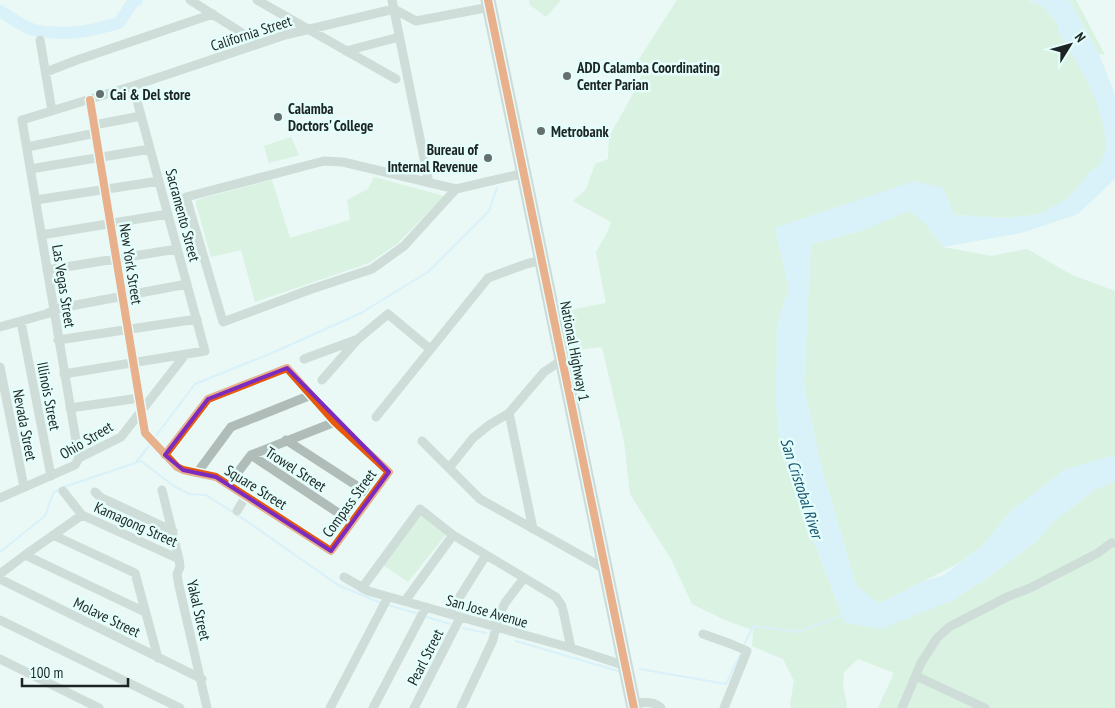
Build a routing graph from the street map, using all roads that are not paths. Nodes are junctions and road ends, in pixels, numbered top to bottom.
1 (190, 0) edge
2 (257, 0) edge
3 (393, 4) edge
4 (489, 4) edge
5 (213, 14) junction
6 (308, 29) junction
7 (399, 36) junction
8 (40, 40) dead end
9 (258, 43) junction
10 (346, 51) junction
11 (46, 72) junction
12 (396, 79) dead end
13 (133, 86) junction
14 (90, 100) junction
15 (52, 111) junction
16 (141, 116) junction
17 (22, 120) joint
18 (95, 129) junction
19 (27, 147) junction
20 (150, 149) junction
21 (100, 158) junction
22 (30, 169) junction
23 (525, 173) junction
24 (159, 180) junction
25 (429, 183) junction
26 (105, 189) junction
27 (456, 189) junction
28 (36, 200) junction
29 (168, 214) junction
30 (110, 224) junction
31 (41, 235) junction
32 (178, 249) junction
33 (116, 259) junction
34 (543, 260) junction
35 (47, 270) junction
36 (187, 284) junction
37 (122, 297) junction
38 (54, 311) junction
39 (197, 319) junction
40 (21, 322) junction
41 (0, 327) edge
42 (127, 330) junction
43 (358, 339) junction
44 (58, 340) junction
45 (430, 348) junction
46 (185, 355) junction
47 (304, 359) dead end
48 (562, 360) junction
49 (133, 364) junction
50 (0, 367) edge
51 (64, 374) junction
52 (322, 380) dead end
53 (311, 395) junction
54 (138, 398) junction
55 (70, 408) junction
56 (141, 412) junction
57 (509, 413) junction
58 (376, 417) dead end
59 (335, 422) junction
60 (145, 433) joint
61 (286, 440) junction
62 (422, 441) dead end
63 (165, 455) junction
64 (250, 455) junction
65 (78, 458) junction
66 (449, 468) junction
67 (197, 473) junction
68 (51, 476) junction
69 (229, 484) junction
70 (24, 487) junction
71 (162, 490) dead end
72 (63, 491) dead end
73 (95, 492) dead end
74 (371, 495) junction
75 (0, 496) edge
76 (246, 496) junction
77 (237, 511) dead end
78 (82, 515) junction
79 (352, 522) junction
80 (533, 529) junction
81 (173, 531) junction
82 (53, 534) junction
83 (453, 536) junction
84 (1115, 543) edge
85 (331, 551) joint
86 (25, 555) junction
87 (486, 555) junction
88 (179, 559) junction
89 (606, 569) junction
90 (0, 574) edge
91 (344, 577) dead end
92 (524, 578) junction
93 (0, 580) edge
94 (362, 588) junction
95 (388, 597) junction
96 (406, 601) junction
97 (426, 607) junction
98 (145, 612) junction
99 (449, 614) junction
100 (460, 618) junction
101 (0, 620) edge
102 (496, 628) junction
103 (703, 634) dead end
104 (571, 648) junction
105 (158, 658) junction
106 (0, 659) edge
107 (626, 666) junction
108 (916, 676) junction
109 (202, 679) junction
110 (634, 706) edge
111 (99, 708) edge
112 (180, 708) edge
113 (208, 708) edge
114 (330, 708) edge
115 (373, 708) edge
116 (414, 708) edge
117 (461, 708) edge
118 (661, 708) edge
119 (724, 708) edge
120 (902, 708) edge
121 (985, 708) edge

1 - 5 street
2 - 6 street
3 - 4 street
3 - 6 street, California Street
3 - 7 street
4 - 23 highway, National Highway 1
5 - 9 street
5 - 11 street
6 - 9 street, California Street
6 - 10 street
7 - 10 street
7 - 25 street
8 - 11 street
9 - 13 street, California Street
10 - 12 street
11 - 15 street
13 - 14 street, California Street
13 - 16 street, Sacramento Street
14 - 15 street, California Street
14 - 18 street, New York Street
15 - 17 street, California Street
16 - 18 street
16 - 20 street, Sacramento Street
17 - 19 street, Las Vegas Street
18 - 19 street
18 - 21 street, New York Street
19 - 22 street, Las Vegas Street
20 - 21 street
20 - 24 street, Sacramento Street
21 - 22 street
21 - 26 street, New York Street
22 - 28 street, Las Vegas Street
23 - 27 street
23 - 34 highway, National Highway 1
24 - 26 street
24 - 29 street, Sacramento Street
25 - 27 street
25 - 27 street
26 - 28 street
26 - 30 street, New York Street
28 - 31 street, Las Vegas Street
29 - 30 street
29 - 32 street, Sacramento Street
30 - 31 street
30 - 33 street, New York Street
31 - 35 street, Las Vegas Street
32 - 33 street
32 - 36 street, Sacramento Street
33 - 35 street
33 - 37 street, New York Street
34 - 45 street
34 - 48 highway, National Highway 1
35 - 38 street, Las Vegas Street
36 - 37 street
36 - 39 street, Sacramento Street
37 - 38 street
37 - 42 street, New York Street
38 - 40 street
38 - 44 street, Las Vegas Street
39 - 42 street
39 - 46 street, Sacramento Street
40 - 41 street
40 - 68 street, Illinois Street
42 - 44 street
42 - 49 street, New York Street
43 - 45 street
43 - 47 street
43 - 52 street
44 - 51 street, Las Vegas Street
45 - 58 street
46 - 49 street
46 - 56 street, Ohio Street
48 - 57 street
48 - 89 highway, National Highway 1
49 - 51 street
49 - 54 street, New York Street
50 - 70 street, Nevada Street
51 - 55 street, Las Vegas Street
53 - 59 street
53 - 63 street
53 - 67 street
54 - 55 street
54 - 56 street, New York Street
55 - 65 street, Las Vegas Street
56 - 60 street, New York Street
56 - 65 street, Ohio Street
57 - 66 street
57 - 80 street
59 - 61 street
59 - 74 street, Compass Street
60 - 63 street, Square Street
61 - 64 street
61 - 74 street
62 - 66 street
63 - 67 street, Square Street
64 - 69 street
64 - 79 street, Trowel Street
65 - 68 street, Ohio Street
66 - 80 street
67 - 69 street, Square Street
68 - 70 street, Ohio Street
69 - 76 street, Square Street
70 - 75 street, Ohio Street
71 - 81 street, Yakal Street
72 - 78 street, Kamagong Street
73 - 81 street
74 - 79 street, Compass Street
76 - 77 street
76 - 85 street, Square Street
78 - 82 street, Kamagong Street
78 - 88 street, Kamagong Street
79 - 85 street, Compass Street
80 - 89 street
81 - 88 street, Yakal Street
82 - 86 street, Kamagong Street
82 - 98 street
83 - 87 street
83 - 94 street
83 - 96 street
84 - 108 street
86 - 90 street, Kamagong Street
86 - 98 street
87 - 92 street
87 - 99 street
88 - 109 street, Yakal Street
89 - 107 highway, National Highway 1
91 - 94 street, San Jose Avenue
92 - 102 street
92 - 104 street
93 - 105 street, Molave Street
94 - 95 street, San Jose Avenue
95 - 96 street, San Jose Avenue
95 - 114 street
96 - 97 street, San Jose Avenue
97 - 99 street, San Jose Avenue
97 - 115 street
98 - 105 street
99 - 100 street, San Jose Avenue
100 - 102 street, San Jose Avenue
100 - 116 street, Pearl Street
101 - 112 street
102 - 104 street, San Jose Avenue
102 - 117 street
103 - 119 street
104 - 107 street, San Jose Avenue
105 - 109 street, Molave Street
106 - 111 street
107 - 110 highway, National Highway 1
108 - 120 street
108 - 121 street
109 - 113 street, Yakal Street
110 - 118 street

